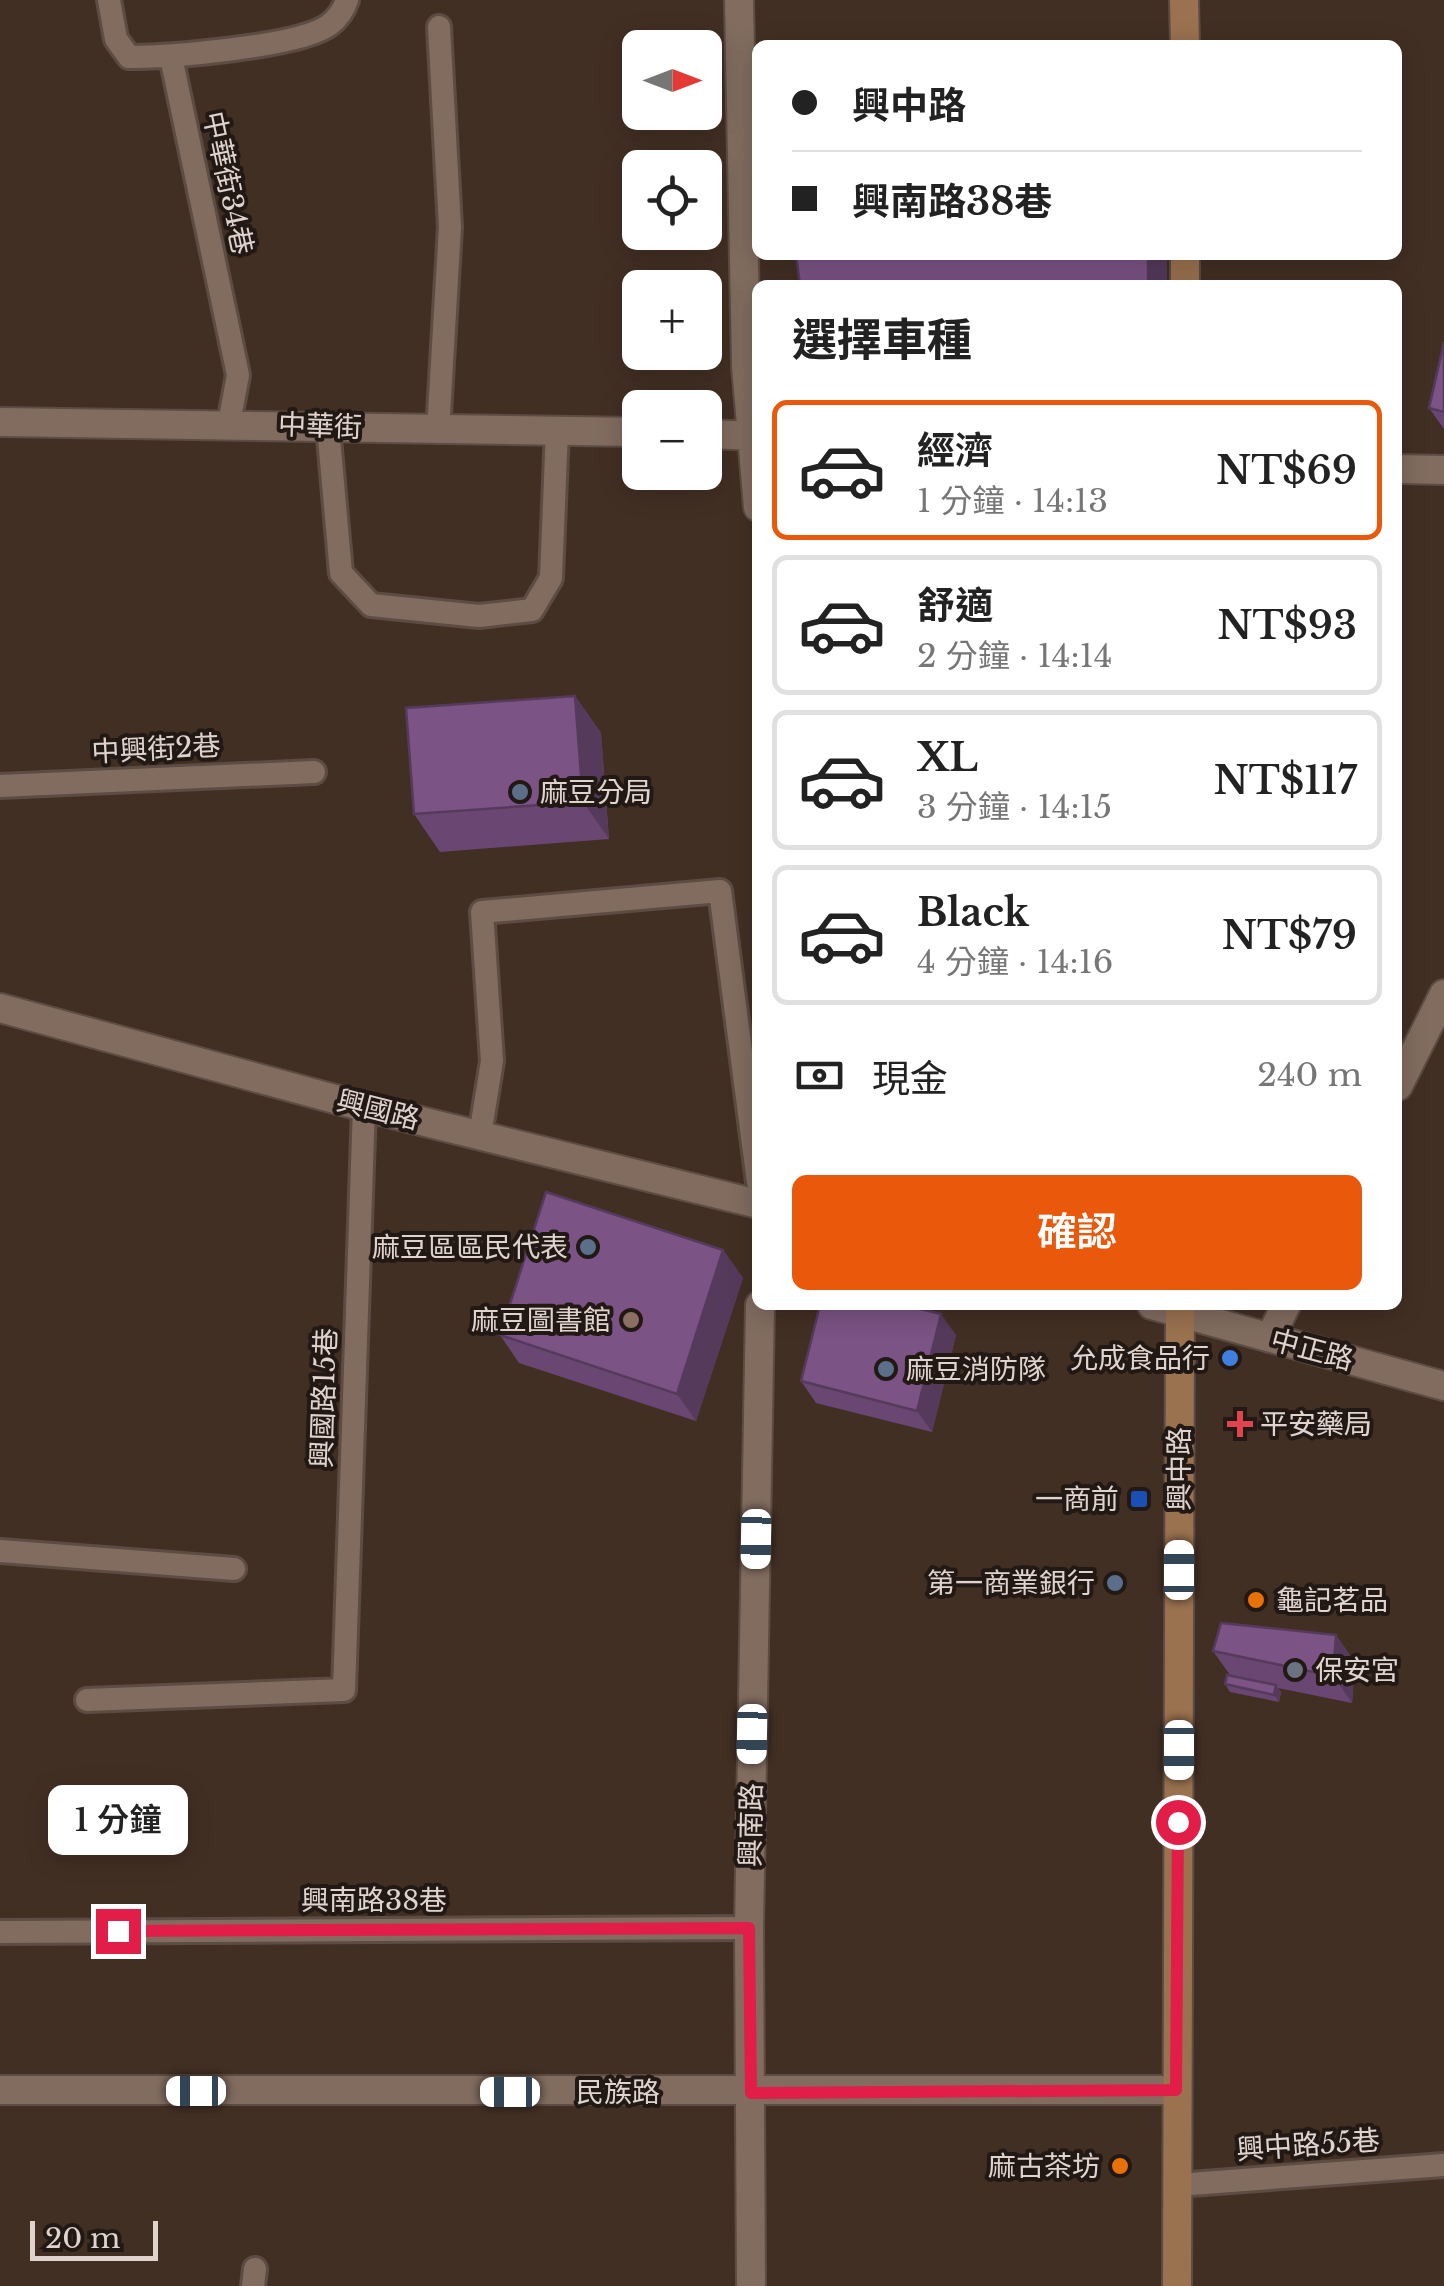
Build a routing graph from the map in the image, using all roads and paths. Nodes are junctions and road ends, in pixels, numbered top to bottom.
1 (109, 0) edge
2 (347, 0) edge
3 (739, 0) edge
4 (1184, 0) edge
5 (439, 28) dead end
6 (1184, 40) edge
7 (171, 57) junction
8 (752, 404) edge
9 (0, 422) edge
10 (229, 423) junction
11 (328, 426) junction
12 (557, 430) junction
13 (438, 431) junction
14 (622, 432) edge
15 (722, 434) edge
16 (752, 435) edge
17 (1402, 469) edge
18 (1444, 470) edge
19 (314, 772) dead end
20 (0, 786) edge
21 (1444, 994) edge
22 (0, 1008) edge
23 (1402, 1078) edge
24 (364, 1107) junction
25 (480, 1135) junction
26 (752, 1136) edge
27 (752, 1203) edge
28 (760, 1310) edge
29 (1171, 1310) edge
30 (1178, 1310) edge
31 (1284, 1310) edge
32 (1270, 1338) junction
33 (1444, 1386) edge
34 (0, 1551) edge
35 (234, 1569) dead end
36 (87, 1700) dead end
37 (749, 1928) junction
38 (0, 1932) edge
39 (0, 2090) edge
40 (1176, 2090) junction
41 (751, 2093) junction
42 (1444, 2166) edge
43 (1177, 2185) junction
44 (750, 2286) edge
45 (1177, 2286) edge

1 - 7 lane
2 - 7 lane
3 - 8 street
4 - 6 main road
5 - 13 lane
7 - 10 lane, 中華街34巷
9 - 10 street, 中華街
10 - 11 street, 中華街
11 - 12 lane
11 - 13 street, 中華街
12 - 13 street, 中華街
12 - 14 street, 中華街
15 - 16 street
17 - 18 street
19 - 20 lane, 中興街2巷
21 - 23 street
22 - 24 street, 興國路
24 - 25 street, 興國路
24 - 36 lane, 興國路15巷
25 - 26 lane
25 - 27 street, 興國路
28 - 37 street, 興南路
29 - 40 main road, 興中路
30 - 32 street, 中正路
31 - 32 street
32 - 33 street, 中正路
34 - 35 lane
37 - 38 lane, 興南路38巷
37 - 41 street, 興南路
39 - 41 street, 民族路
40 - 41 street, 民族路
40 - 43 main road, 興中路
41 - 44 street, 興南路
42 - 43 lane, 興中路55巷
43 - 45 main road, 興中路

